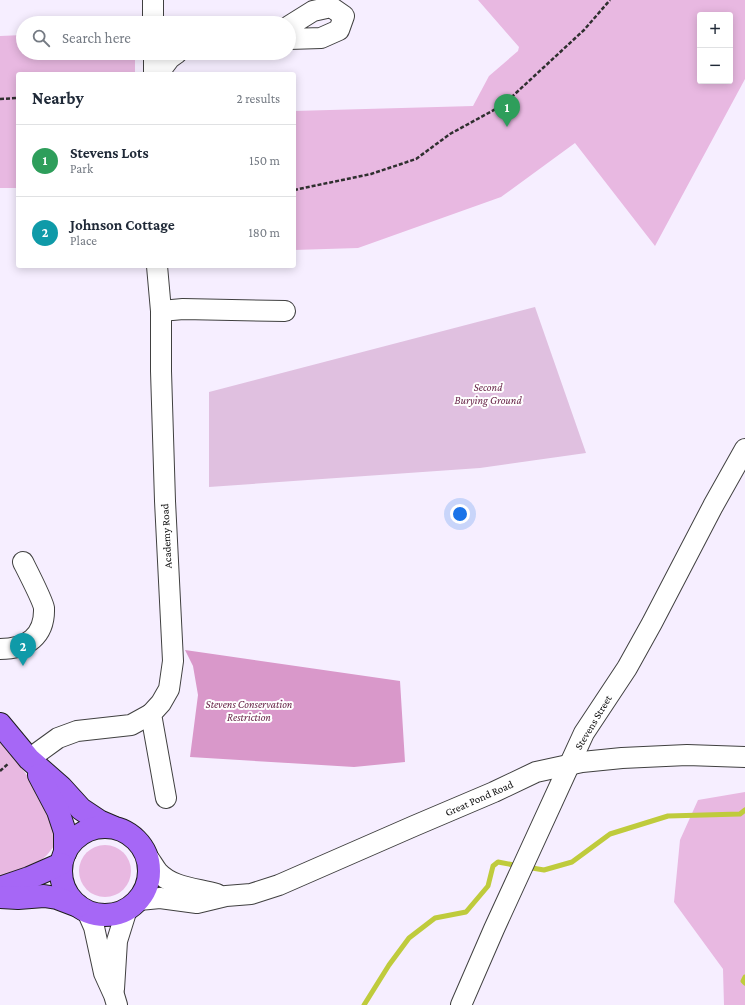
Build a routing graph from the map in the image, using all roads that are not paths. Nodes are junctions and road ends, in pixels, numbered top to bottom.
1 (153, 0) edge
2 (153, 16) edge
3 (296, 21) edge
4 (296, 39) edge
5 (154, 60) edge
6 (168, 60) edge
7 (154, 72) edge
8 (160, 72) edge
9 (157, 268) edge
10 (161, 311) junction
11 (285, 311) dead end
12 (745, 450) edge
13 (24, 562) dead end
14 (0, 649) edge
15 (151, 714) junction
16 (0, 724) edge
17 (745, 757) edge
18 (29, 759) junction
19 (569, 765) junction
20 (166, 798) dead end
21 (113, 827) junction
22 (147, 856) junction
23 (63, 859) junction
24 (0, 888) edge
25 (226, 896) junction
26 (0, 897) edge
27 (133, 905) junction
28 (82, 908) junction
29 (115, 1000) edge
30 (461, 1005) edge

1 - 2 street
3 - 4 street
5 - 7 street
6 - 8 street
9 - 10 street, Academy Road
10 - 11 street
10 - 15 street, Academy Road
12 - 19 street, Stevens Street
13 - 14 street
15 - 18 street
15 - 20 street
16 - 18 main road
17 - 19 street, Great Pond Road
18 - 21 main road
18 - 23 main road
19 - 25 street, Great Pond Road
19 - 30 street, Stevens Street
21 - 22 main road
21 - 23 main road
22 - 25 street, Great Pond Road
22 - 27 main road
23 - 24 main road
23 - 28 main road
25 - 27 street, Great Pond Road
26 - 28 main road
27 - 28 main road
27 - 29 street
28 - 29 street

